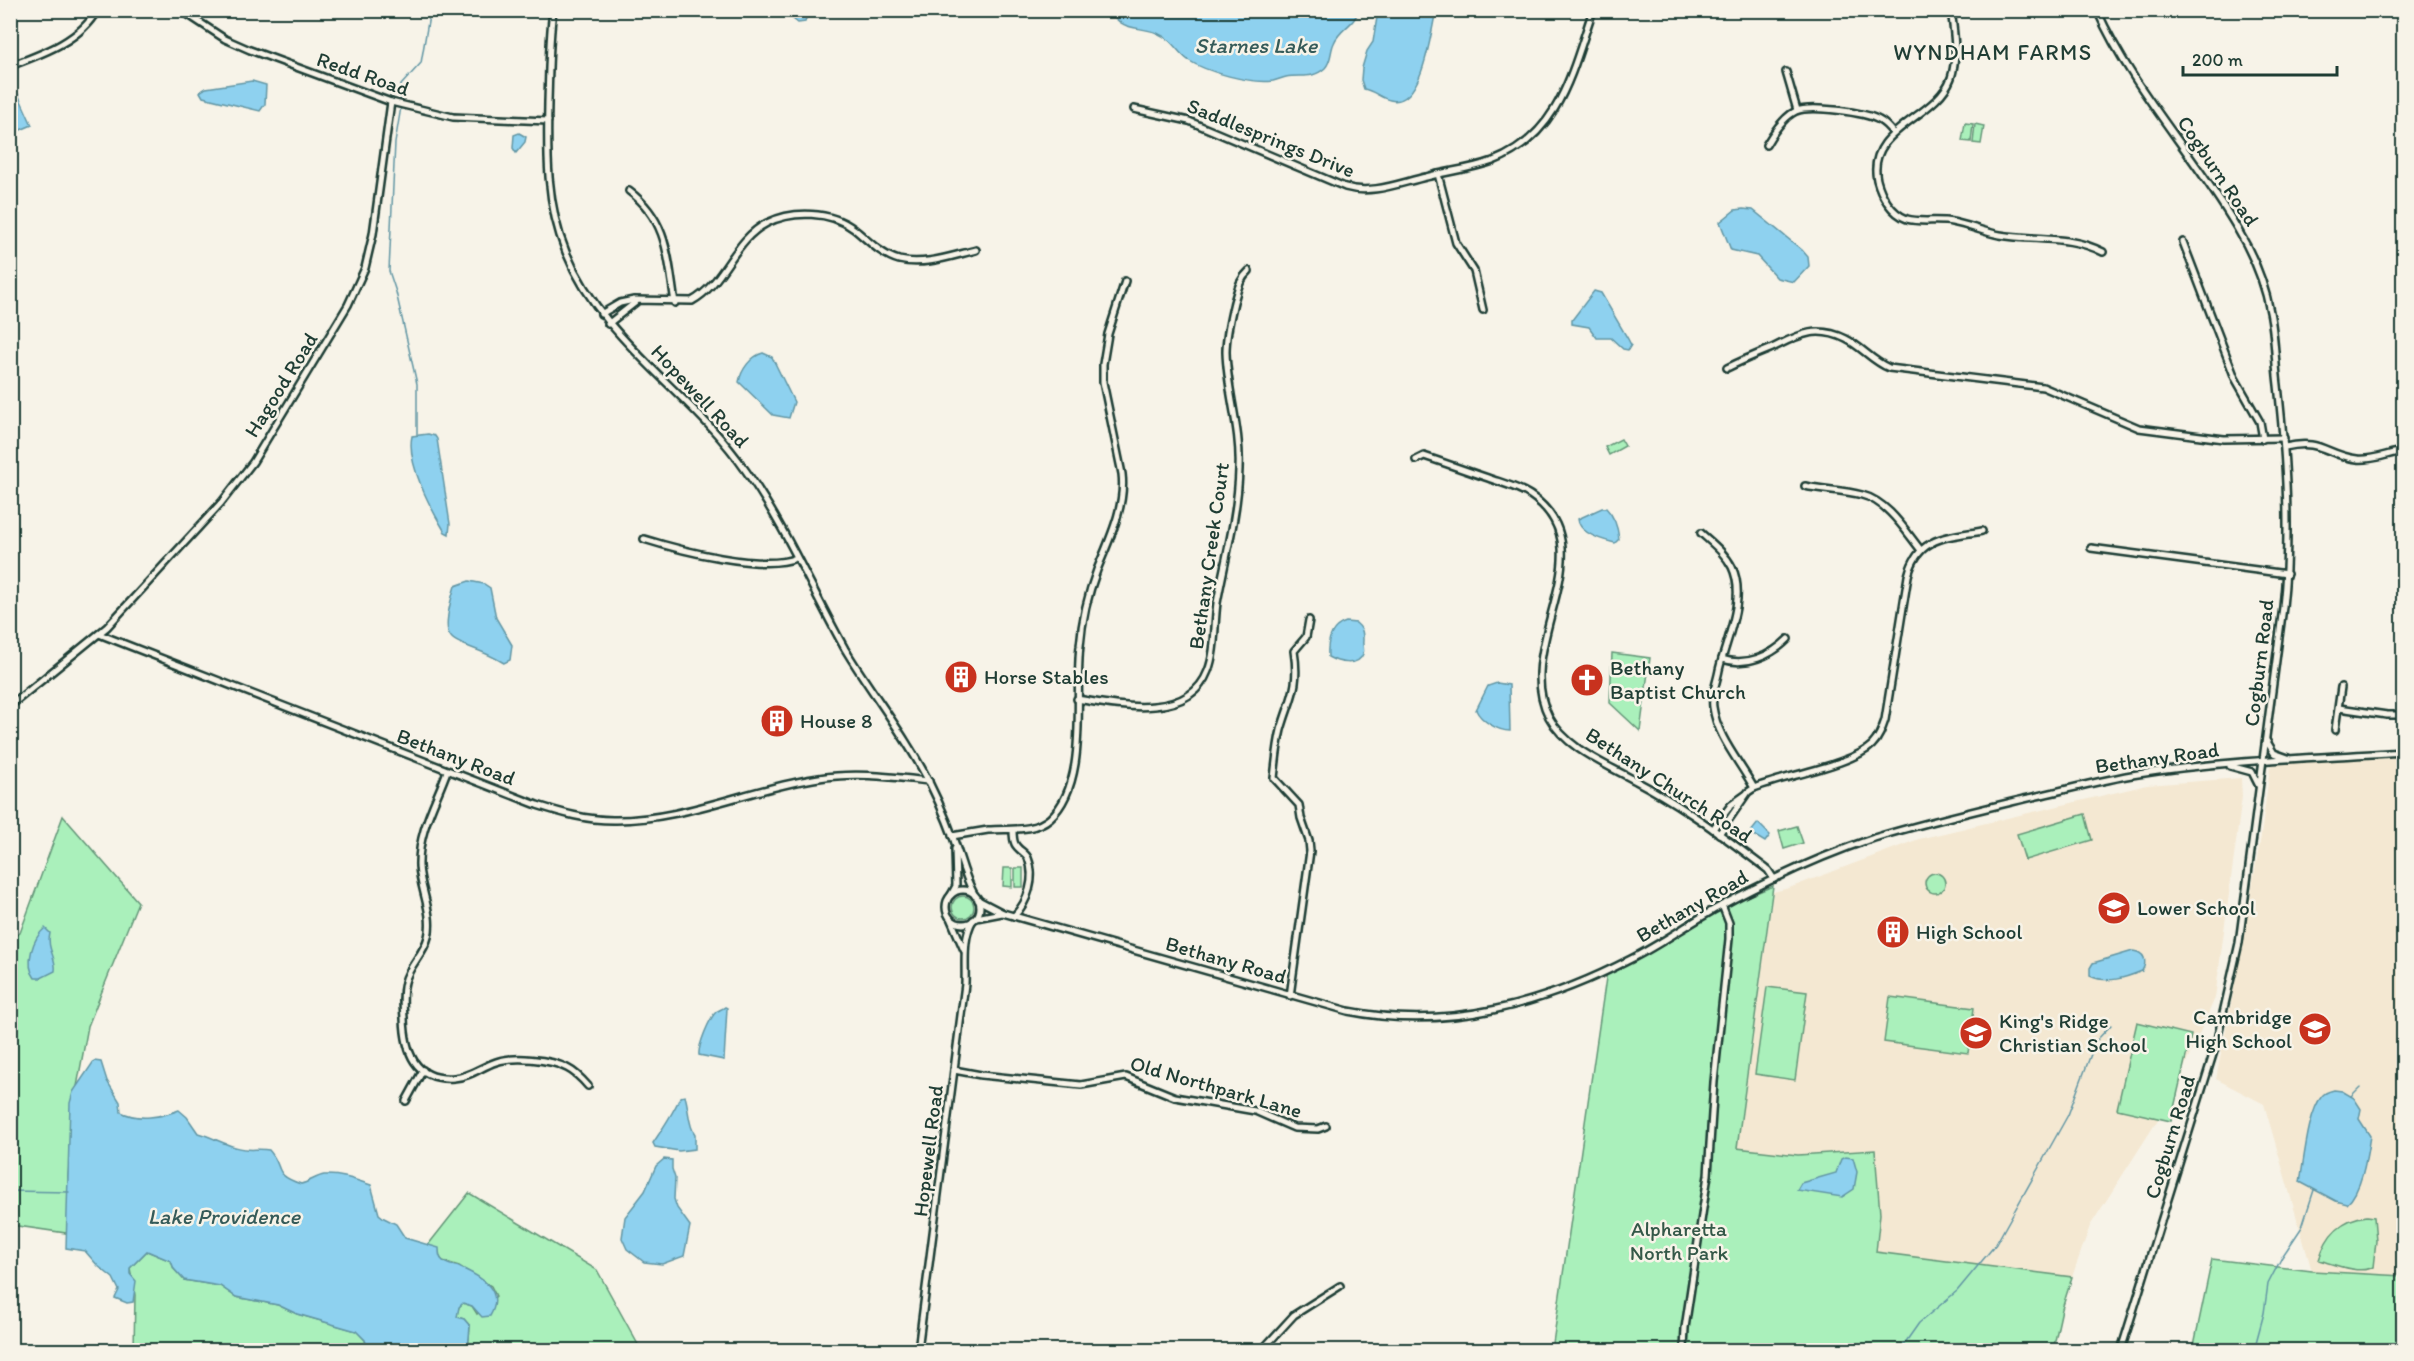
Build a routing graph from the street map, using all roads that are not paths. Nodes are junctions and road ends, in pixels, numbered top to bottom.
1 (97, 10) edge
2 (181, 10) edge
3 (553, 10) edge
4 (1593, 10) edge
5 (1951, 10) edge
6 (2097, 10) edge
7 (10, 66) edge
8 (1786, 72) dead end
9 (391, 102) junction
10 (1134, 109) dead end
11 (1797, 110) junction
12 (548, 121) junction
13 (1893, 133) junction
14 (1766, 146) dead end
15 (1438, 174) junction
16 (629, 191) dead end
17 (2183, 242) dead end
18 (976, 250) dead end
19 (2103, 252) dead end
20 (1249, 271) dead end
21 (1125, 281) dead end
22 (637, 301) junction
23 (675, 303) junction
24 (1483, 310) dead end
25 (601, 314) junction
26 (608, 324) junction
27 (1726, 368) dead end
28 (2284, 438) junction
29 (2263, 439) junction
30 (2284, 447) junction
31 (2403, 450) edge
32 (1416, 460) dead end
33 (1805, 486) dead end
34 (1982, 531) dead end
35 (1701, 533) dead end
36 (644, 539) dead end
37 (2091, 548) dead end
38 (1920, 549) junction
39 (796, 558) junction
40 (2287, 574) junction
41 (1309, 620) dead end
42 (99, 634) junction
43 (1788, 639) dead end
44 (1722, 659) junction
45 (2342, 687) dead end
46 (1077, 699) junction
47 (10, 706) edge
48 (2339, 708) junction
49 (2403, 715) edge
50 (2335, 730) dead end
51 (2266, 740) junction
52 (2403, 752) edge
53 (2296, 759) junction
54 (2264, 762) junction
55 (2226, 765) junction
56 (447, 771) junction
57 (928, 781) junction
58 (2260, 789) junction
59 (1751, 790) junction
60 (1713, 829) junction
61 (1013, 830) junction
62 (1719, 834) junction
63 (952, 836) junction
64 (954, 844) junction
65 (1774, 879) junction
66 (950, 897) junction
67 (976, 898) junction
68 (1722, 906) junction
69 (1003, 913) junction
70 (1014, 916) junction
71 (949, 917) junction
72 (974, 919) junction
73 (965, 955) junction
74 (1290, 996) junction
75 (423, 1070) junction
76 (954, 1070) junction
77 (588, 1086) dead end
78 (406, 1101) dead end
79 (1326, 1126) dead end
80 (1341, 1286) dead end
81 (918, 1350) edge
82 (1262, 1350) edge
83 (1684, 1350) edge
84 (2121, 1350) edge

1 - 7 street
2 - 9 street, Redd Road
3 - 12 street, Hopewell Road
4 - 15 street, Saddlesprings Drive
5 - 13 street
6 - 28 street, Cogburn Road
8 - 11 street
9 - 12 street, Redd Road
9 - 42 street, Hagood Road
10 - 15 street, Saddlesprings Drive
11 - 13 street
11 - 14 street
12 - 25 street, Hopewell Road
13 - 19 street
15 - 24 street
16 - 23 street
17 - 29 street
18 - 23 street
20 - 46 street, Bethany Creek Court
21 - 46 street
22 - 23 street
22 - 25 street
22 - 26 street
25 - 26 street, Hopewell Road
26 - 39 street, Hopewell Road
27 - 29 street
28 - 29 street
28 - 30 street, Cogburn Road
30 - 31 street
30 - 40 street, Cogburn Road
32 - 60 street, Bethany Church Road
33 - 38 street
34 - 38 street
35 - 44 street
36 - 39 street
37 - 40 street
38 - 59 street
39 - 57 street, Hopewell Road
40 - 51 street, Cogburn Road
41 - 74 street
42 - 47 street
42 - 56 street, Bethany Road
43 - 44 street
44 - 59 street
45 - 48 street
46 - 61 street
48 - 49 street
48 - 50 street
51 - 53 street
51 - 54 street, Cogburn Road
52 - 53 street, Bethany Road
53 - 54 street, Bethany Road
54 - 55 street, Bethany Road
54 - 58 street, Cogburn Road
55 - 58 street
55 - 65 street, Bethany Road
56 - 57 street, Bethany Road
56 - 75 street
57 - 63 street, Hopewell Road
58 - 84 street, Cogburn Road
59 - 60 street
59 - 62 street
60 - 62 street, Bethany Church Road
61 - 63 street
61 - 70 street
62 - 65 street, Bethany Church Road
63 - 64 street, Hopewell Road
64 - 66 street, Hopewell Road
64 - 67 street, Hopewell Road
65 - 68 street, Bethany Road
66 - 67 street
66 - 71 street
67 - 69 street, Bethany Road
67 - 72 street
68 - 74 street, Bethany Road
68 - 83 street
69 - 70 street, Bethany Road
69 - 72 street, Bethany Road
70 - 74 street, Bethany Road
71 - 72 street
71 - 73 street, Hopewell Road
72 - 73 street, Hopewell Road
73 - 76 street, Hopewell Road
75 - 77 street
75 - 78 street
76 - 79 street, Old Northpark Lane
76 - 81 street, Hopewell Road
80 - 82 street

